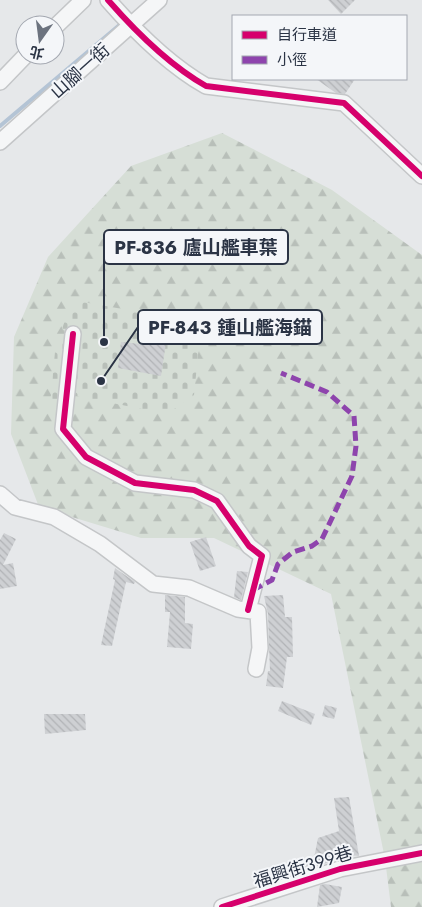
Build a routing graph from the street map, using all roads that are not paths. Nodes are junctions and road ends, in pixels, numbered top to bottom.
1 (83, 0) edge
2 (108, 0) edge
3 (159, 0) edge
4 (65, 17) edge
5 (131, 26) junction
6 (16, 65) edge
7 (0, 82) edge
8 (0, 142) edge
9 (422, 176) edge
10 (73, 334) dead end
11 (0, 495) edge
12 (248, 610) junction
13 (256, 669) dead end
14 (422, 852) edge
15 (222, 907) edge

1 - 4 street
2 - 5 street
3 - 5 street, 山腳一街
5 - 8 street, 山腳一街
5 - 9 street
6 - 7 street
10 - 12 street
11 - 12 street
12 - 13 street
14 - 15 street, 福興街399巷

